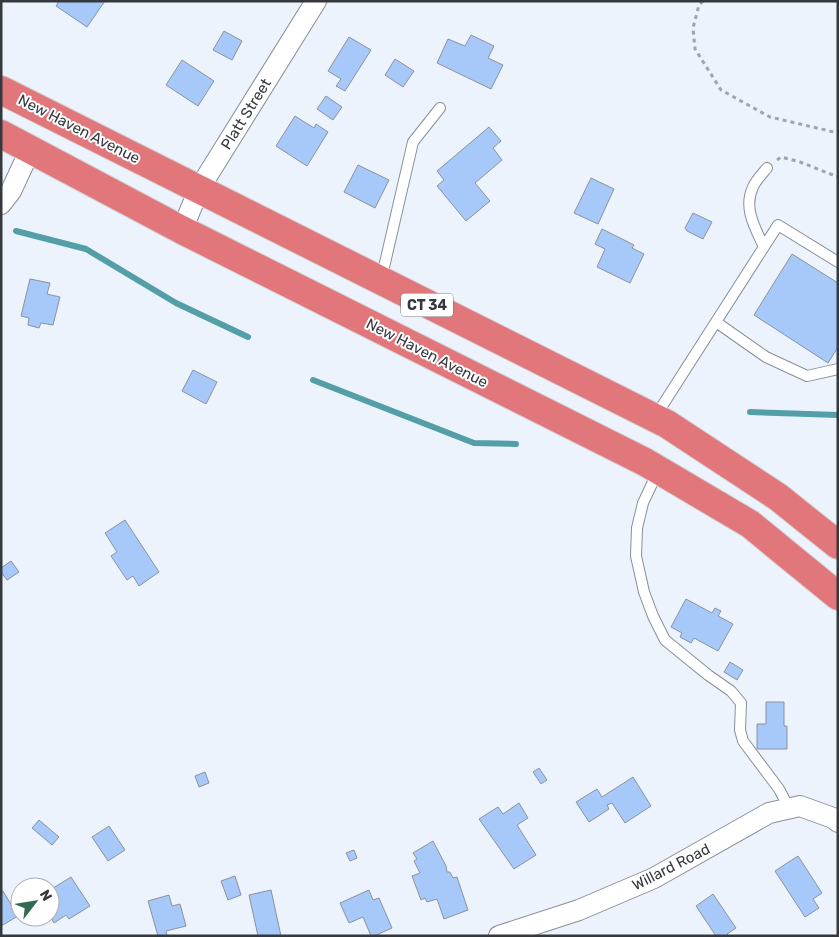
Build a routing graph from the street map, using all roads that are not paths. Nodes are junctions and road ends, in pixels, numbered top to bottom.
1 (316, 1) edge
2 (1, 90) edge
3 (440, 108) dead end
4 (1, 134) edge
5 (31, 148) junction
6 (766, 168) road end
7 (200, 189) junction
8 (1, 204) edge
9 (182, 230) junction
10 (764, 247) junction
11 (838, 262) edge
12 (381, 281) junction
13 (716, 322) junction
14 (838, 369) edge
15 (655, 418) junction
16 (659, 470) junction
17 (838, 544) edge
18 (838, 596) edge
19 (789, 808) junction
20 (838, 822) edge
21 (499, 936) edge

1 - 7 street, Platt Street
2 - 7 highway, New Haven Avenue / CT 34
3 - 12 lane
4 - 5 highway, New Haven Avenue / CT 34
5 - 8 street
5 - 9 highway, New Haven Avenue / CT 34
6 - 10 lane
7 - 9 street, Platt Street
7 - 12 highway, New Haven Avenue / CT 34
9 - 16 highway, New Haven Avenue / CT 34
10 - 11 lane
10 - 13 lane
12 - 15 highway, New Haven Avenue / CT 34
13 - 14 lane
13 - 15 lane
15 - 17 highway, New Haven Avenue / CT 34
16 - 18 highway, New Haven Avenue / CT 34
16 - 19 lane
19 - 20 street, Willard Road
19 - 21 street, Willard Road

